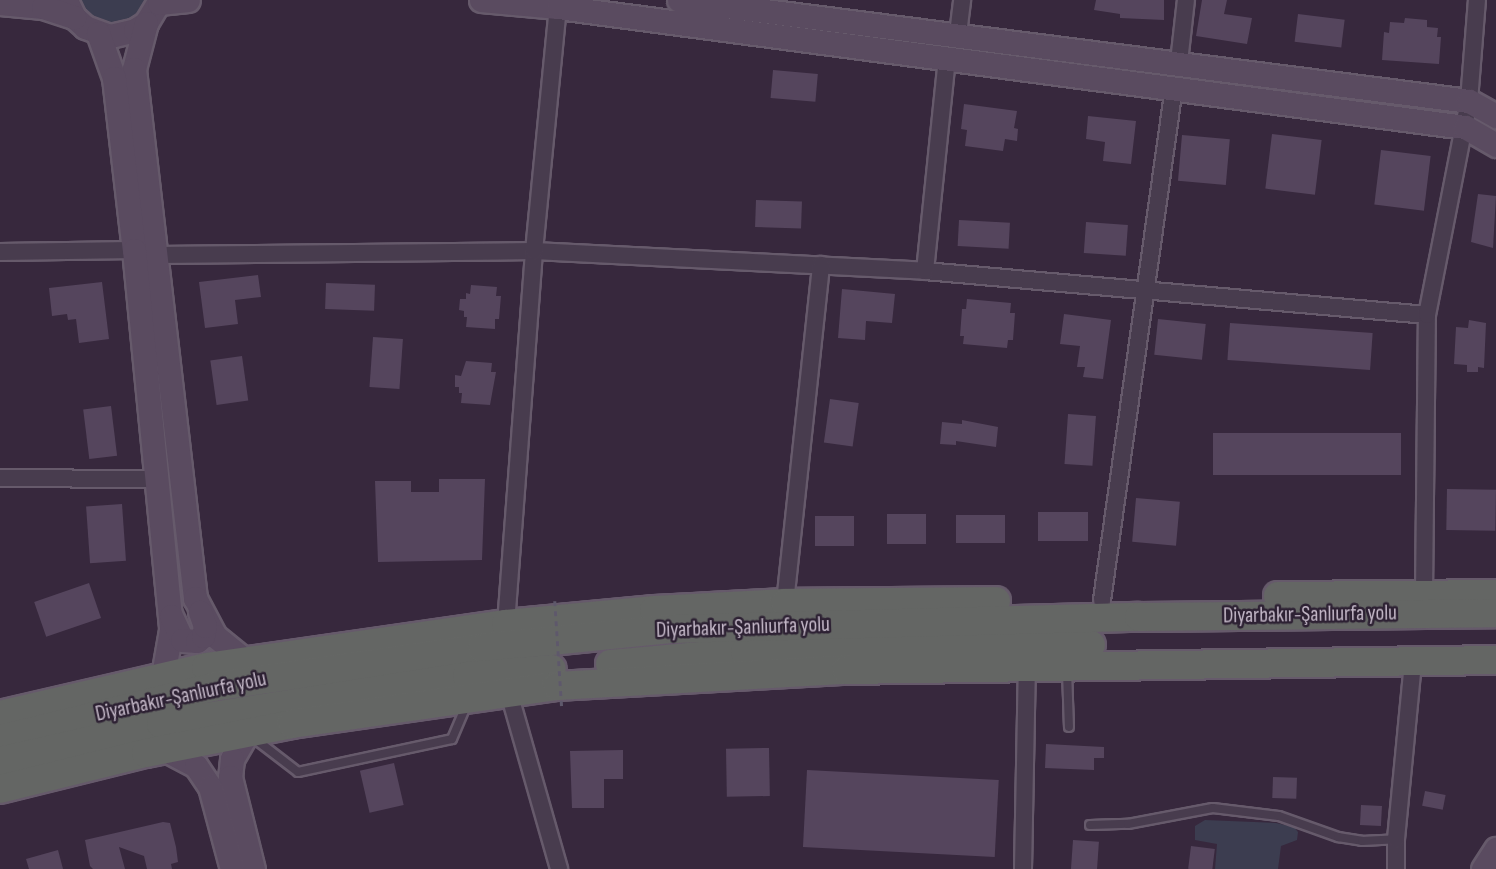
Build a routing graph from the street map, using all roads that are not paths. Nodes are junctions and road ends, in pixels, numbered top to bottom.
1 (188, 0) edge
2 (481, 0) edge
3 (679, 0) edge
4 (962, 0) edge
5 (1186, 0) edge
6 (1476, 0) edge
7 (159, 1) edge
8 (0, 3) edge
9 (558, 7) junction
10 (786, 7) edge
11 (70, 8) edge
12 (146, 23) junction
13 (98, 33) junction
14 (958, 34) junction
15 (947, 58) junction
16 (1179, 62) junction
17 (1174, 87) junction
18 (1469, 101) junction
19 (1496, 116) edge
20 (1465, 127) junction
21 (1496, 145) edge
22 (134, 250) junction
23 (534, 251) junction
24 (0, 252) edge
25 (157, 255) junction
26 (821, 265) junction
27 (925, 271) junction
28 (1145, 288) junction
29 (1427, 315) junction
30 (0, 478) edge
31 (157, 480) junction
32 (1424, 594) junction
33 (1496, 594) edge
34 (195, 598) junction
35 (1102, 600) junction
36 (785, 604) junction
37 (168, 610) junction
38 (1496, 613) edge
39 (506, 624) junction
40 (1496, 643) edge
41 (246, 660) junction
42 (1413, 660) junction
43 (1496, 660) edge
44 (1067, 665) junction
45 (1027, 666) junction
46 (163, 676) junction
47 (509, 693) junction
48 (470, 696) junction
49 (0, 715) edge
50 (1069, 727) dead end
51 (247, 733) junction
52 (0, 739) edge
53 (164, 749) junction
54 (0, 761) edge
55 (0, 789) edge
56 (1090, 825) dead end
57 (1396, 839) junction
58 (1496, 849) edge
59 (232, 869) edge
60 (253, 869) edge
61 (559, 869) edge
62 (1023, 869) edge
63 (1396, 869) edge
64 (1483, 869) edge

1 - 7 main road
2 - 9 main road
3 - 10 main road
4 - 14 street
5 - 16 street
6 - 18 street
7 - 12 main road
8 - 11 main road
9 - 15 main road
9 - 23 street
10 - 14 main road
11 - 13 main road
12 - 13 main road
12 - 25 main road
13 - 22 main road
14 - 16 main road
15 - 17 main road
15 - 27 street
16 - 18 main road
17 - 20 main road
17 - 28 street
18 - 19 main road
18 - 20 street
20 - 21 main road
20 - 29 street
22 - 24 street
22 - 31 main road
23 - 25 street
23 - 26 street
23 - 39 street
25 - 34 main road
26 - 27 street
26 - 36 street
27 - 28 street
28 - 29 street
28 - 35 street
29 - 32 street
30 - 31 street
31 - 37 main road
32 - 33 highway
32 - 35 highway
34 - 37 main road
34 - 41 main road
35 - 36 highway
36 - 39 highway
37 - 46 main road
38 - 52 highway, Diyarbakır-Şanlıurfa yolu
39 - 41 highway
40 - 54 highway, Diyarbakır-Şanlıurfa yolu
41 - 46 highway
42 - 43 highway
42 - 44 highway
42 - 57 street
44 - 45 highway
44 - 50 lane
45 - 47 highway
45 - 62 street
46 - 49 highway
47 - 48 highway
47 - 61 street
48 - 51 highway
48 - 51 lane
51 - 53 highway
51 - 60 main road
53 - 55 highway
53 - 59 main road
56 - 57 lane
57 - 63 street
58 - 64 main road

